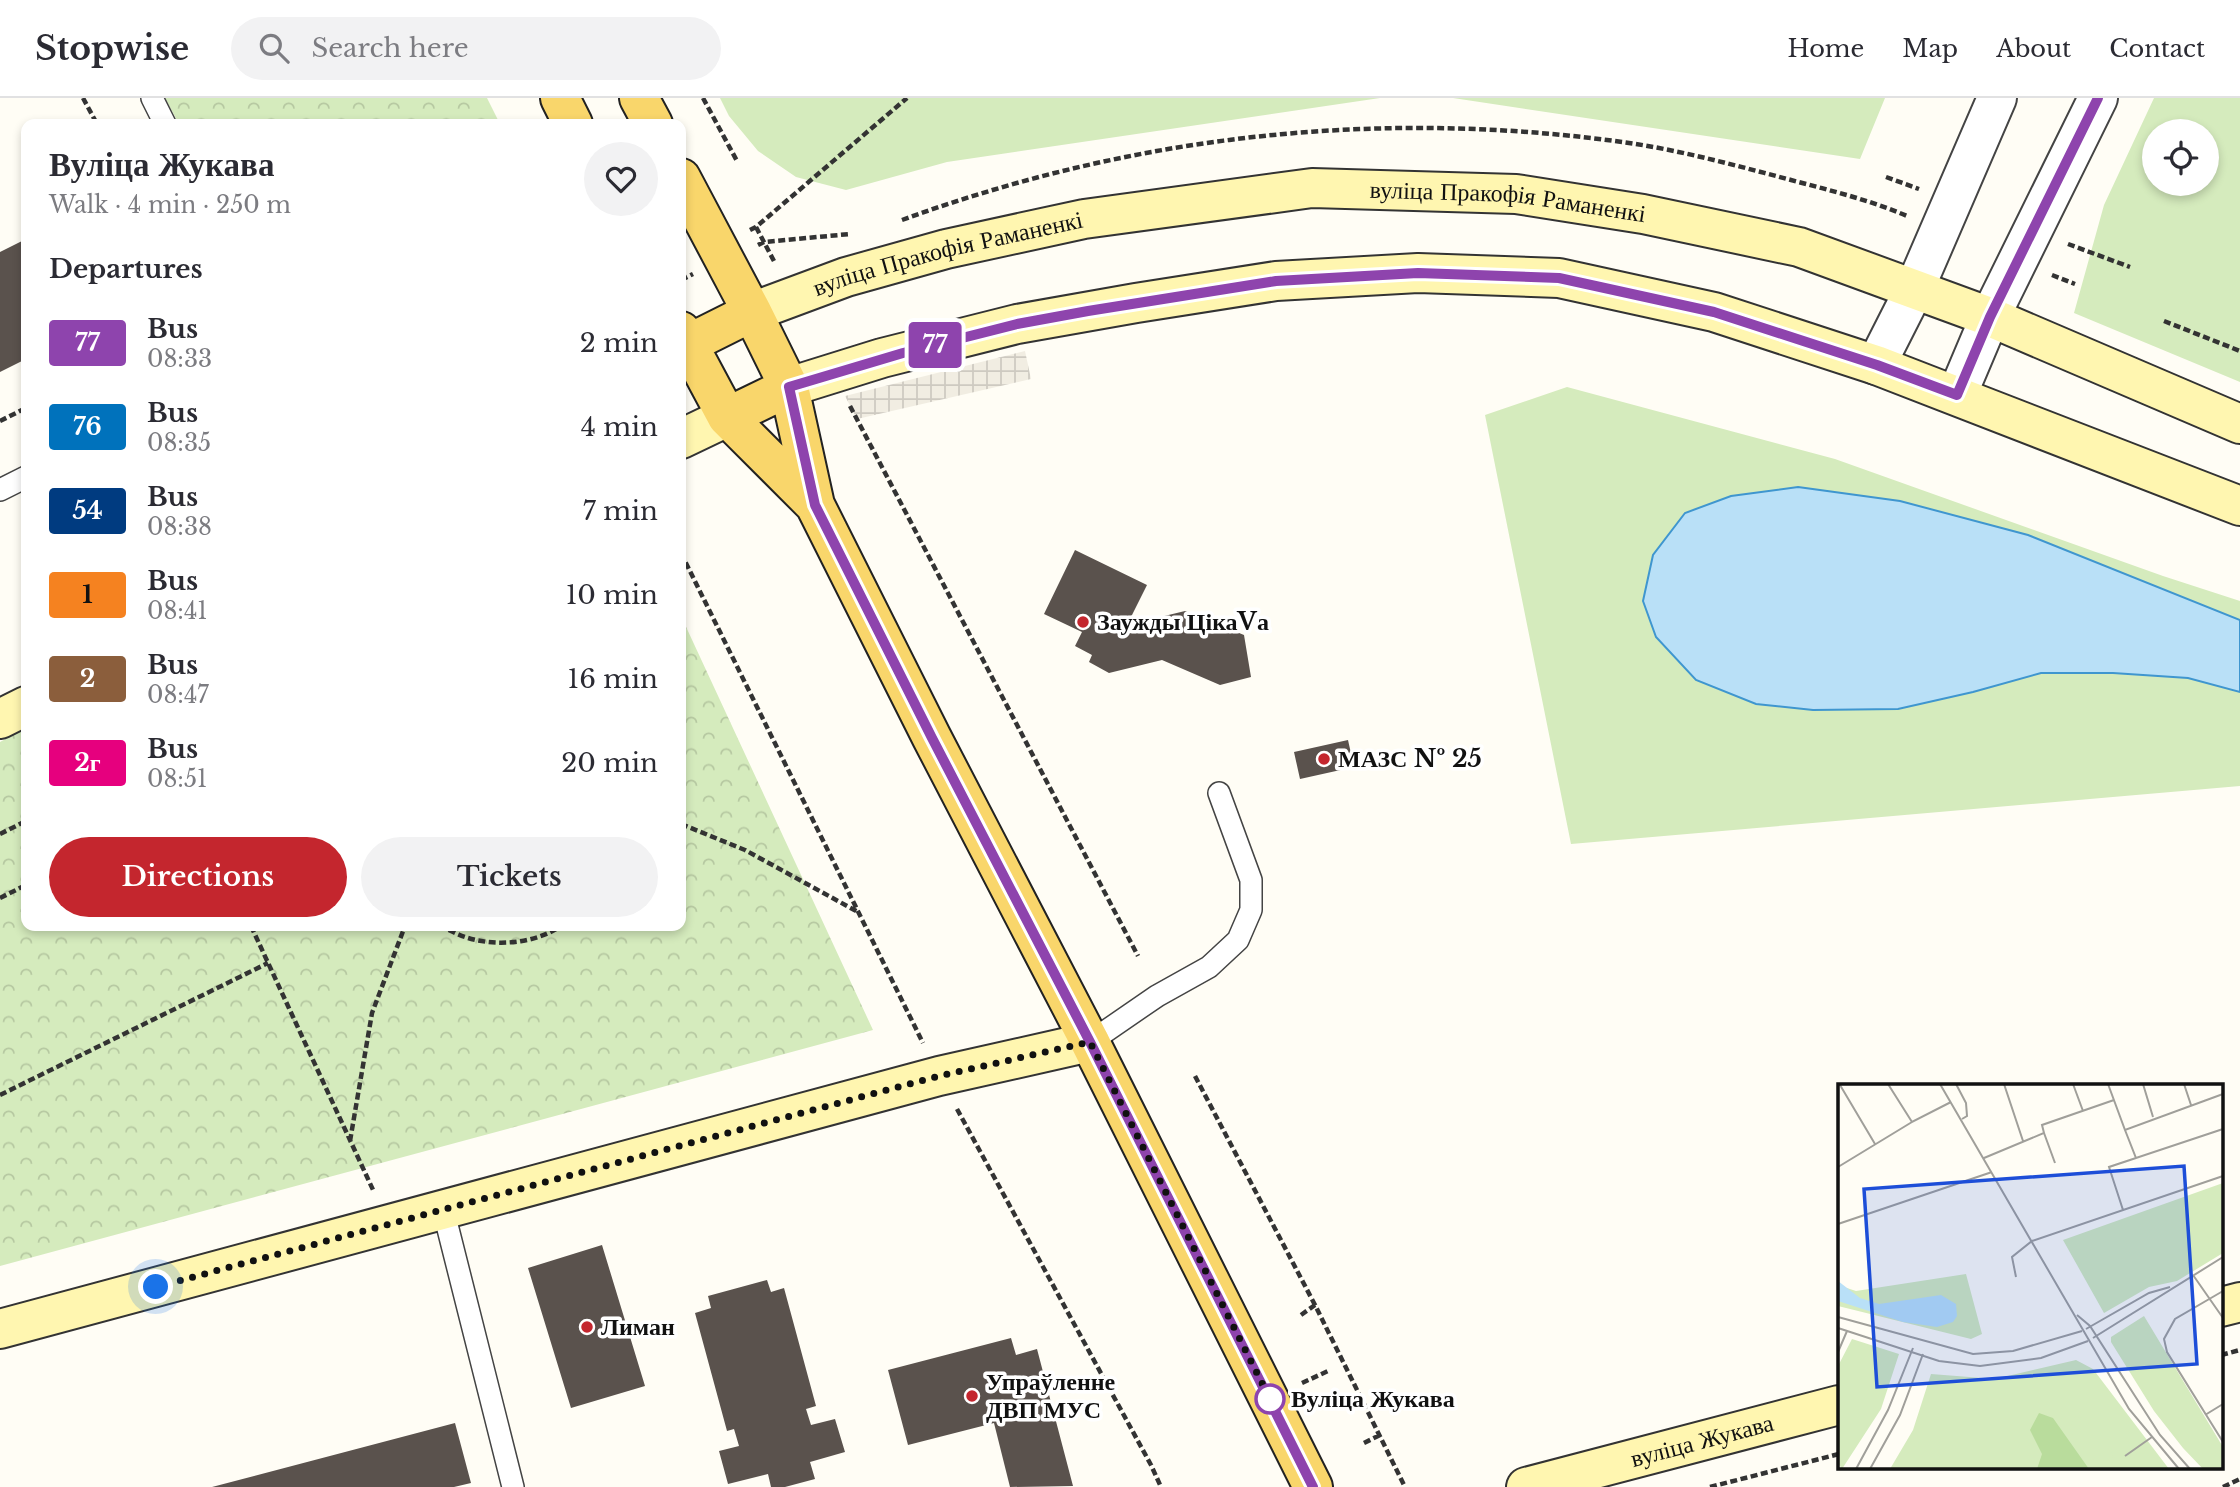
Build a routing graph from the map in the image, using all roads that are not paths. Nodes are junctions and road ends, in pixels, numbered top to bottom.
1 (152, 98) edge
2 (560, 98) edge
3 (639, 98) edge
4 (1997, 98) edge
5 (2098, 98) edge
6 (162, 119) edge
7 (570, 119) edge
8 (650, 119) edge
9 (686, 188) edge
10 (1914, 290) junction
11 (752, 313) junction
12 (1990, 317) junction
13 (686, 340) edge
14 (686, 346) edge
15 (1877, 365) junction
16 (789, 387) junction
17 (1957, 395) junction
18 (727, 417) junction
19 (2240, 424) edge
20 (686, 437) edge
21 (21, 480) edge
22 (0, 490) edge
23 (815, 505) junction
24 (2240, 506) edge
25 (21, 708) edge
26 (0, 719) edge
27 (1219, 793) dead end
28 (1090, 1042) junction
29 (443, 1209) junction
30 (2240, 1302) edge
31 (2222, 1307) edge
32 (0, 1329) edge
33 (1838, 1405) edge
34 (513, 1487) edge
35 (1313, 1487) edge
36 (1526, 1487) edge

1 - 6 lane
2 - 7 main road
3 - 8 main road
4 - 10 street
5 - 12 street
9 - 11 main road
10 - 11 street, вуліца Пракофія Раманенкі
10 - 12 street, вуліца Пракофія Раманенкі
10 - 15 street
11 - 13 main road
11 - 16 main road
12 - 17 street
12 - 19 street, вуліца Пракофія Раманенкі
14 - 18 main road
15 - 16 street
15 - 17 street
16 - 18 main road
16 - 23 main road
17 - 24 street
18 - 20 street
18 - 23 main road
21 - 22 lane
23 - 28 main road
25 - 26 street
27 - 28 lane
28 - 29 street
28 - 35 main road
29 - 32 street
29 - 34 lane
30 - 31 street
33 - 36 street, вуліца Жукава

